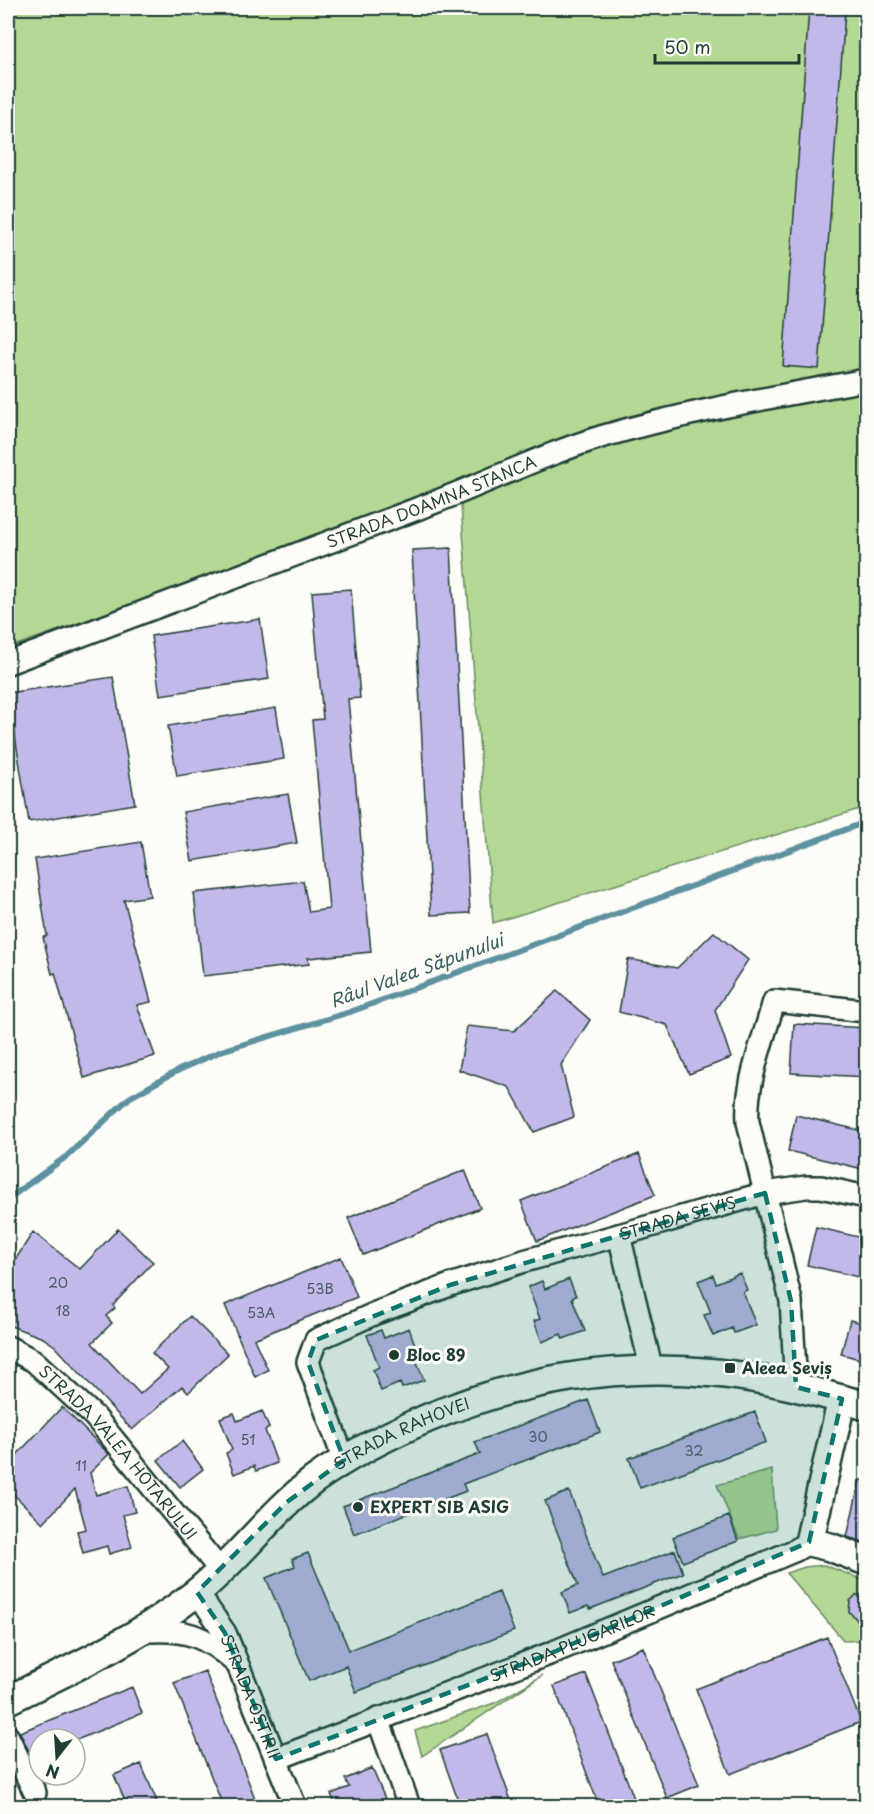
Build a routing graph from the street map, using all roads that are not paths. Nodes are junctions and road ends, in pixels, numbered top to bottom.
1 (867, 380) edge
2 (8, 663) edge
3 (867, 1011) edge
4 (765, 1193) junction
5 (867, 1197) edge
6 (619, 1235) junction
7 (8, 1347) edge
8 (652, 1371) junction
9 (796, 1387) junction
10 (854, 1402) edge
11 (344, 1460) junction
12 (809, 1542) junction
13 (867, 1561) edge
14 (220, 1570) junction
15 (197, 1592) junction
16 (136, 1632) junction
17 (238, 1665) junction
18 (8, 1700) edge
19 (378, 1719) junction
20 (8, 1737) edge
21 (276, 1760) junction
22 (35, 1793) dead end
23 (295, 1806) edge
24 (409, 1806) edge

1 - 2 street, STRADA DOAMNA STANCA
3 - 4 street
4 - 5 street
4 - 6 street, STRADA SEVIȘ
4 - 9 street
6 - 8 street, STRADA SEVIȘ
6 - 11 street
7 - 14 street, STRADA VALEA HOTARULUI
8 - 9 street, STRADA RAHOVEI
8 - 11 street, STRADA RAHOVEI
9 - 10 street, STRADA RAHOVEI
10 - 12 street
11 - 14 street, STRADA RAHOVEI
12 - 13 street
12 - 19 street, STRADA PLUGARILOR
14 - 15 street, STRADA RAHOVEI
15 - 16 street, STRADA RAHOVEI
15 - 17 street, STRADA OȘTIRII
16 - 17 street
16 - 18 street, STRADA RAHOVEI
17 - 21 street, STRADA OȘTIRII
19 - 21 street, STRADA PLUGARILOR
19 - 24 street
20 - 22 street
21 - 23 street, STRADA OȘTIRII

